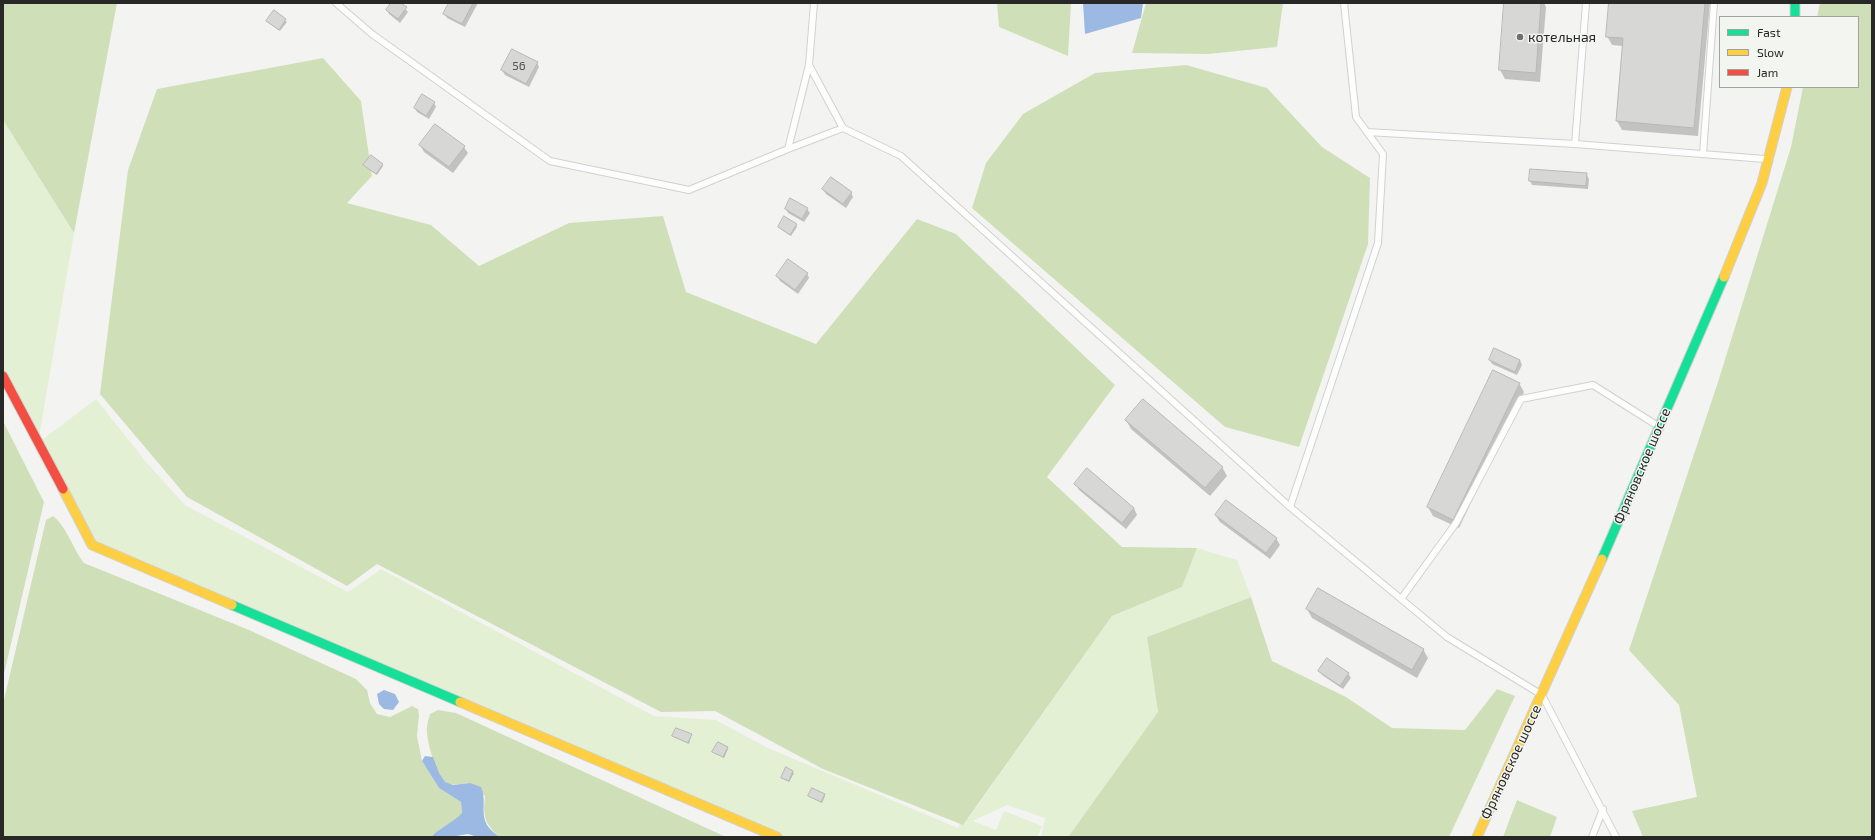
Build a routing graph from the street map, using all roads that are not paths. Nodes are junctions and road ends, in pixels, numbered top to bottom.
1 (336, 3) edge
2 (814, 3) edge
3 (1344, 3) edge
4 (1586, 3) edge
5 (1714, 3) edge
6 (1795, 3) edge
7 (1795, 16) edge
8 (809, 65) junction
9 (1787, 88) edge
10 (843, 128) junction
11 (1367, 132) junction
12 (1575, 144) junction
13 (788, 149) junction
14 (1703, 154) junction
15 (1768, 159) junction
16 (3, 376) edge
17 (1659, 427) junction
18 (1290, 507) junction
19 (1401, 599) junction
20 (1542, 695) junction
21 (1603, 809) junction
22 (777, 837) edge
23 (1477, 837) edge
24 (1592, 837) edge
25 (1616, 837) edge

1 - 13 lane
2 - 8 lane
3 - 11 lane
4 - 12 lane
5 - 14 lane
6 - 7 street
8 - 10 lane
8 - 13 lane
9 - 15 street, Фряновское шоссе
10 - 13 lane
10 - 18 lane
11 - 12 lane
11 - 18 lane
12 - 14 lane
14 - 15 lane
15 - 17 street, Фряновское шоссе
16 - 22 street
17 - 19 lane
17 - 20 street, Фряновское шоссе
18 - 19 lane
19 - 20 lane
20 - 21 lane
20 - 23 street, Фряновское шоссе
21 - 24 lane
21 - 25 lane

